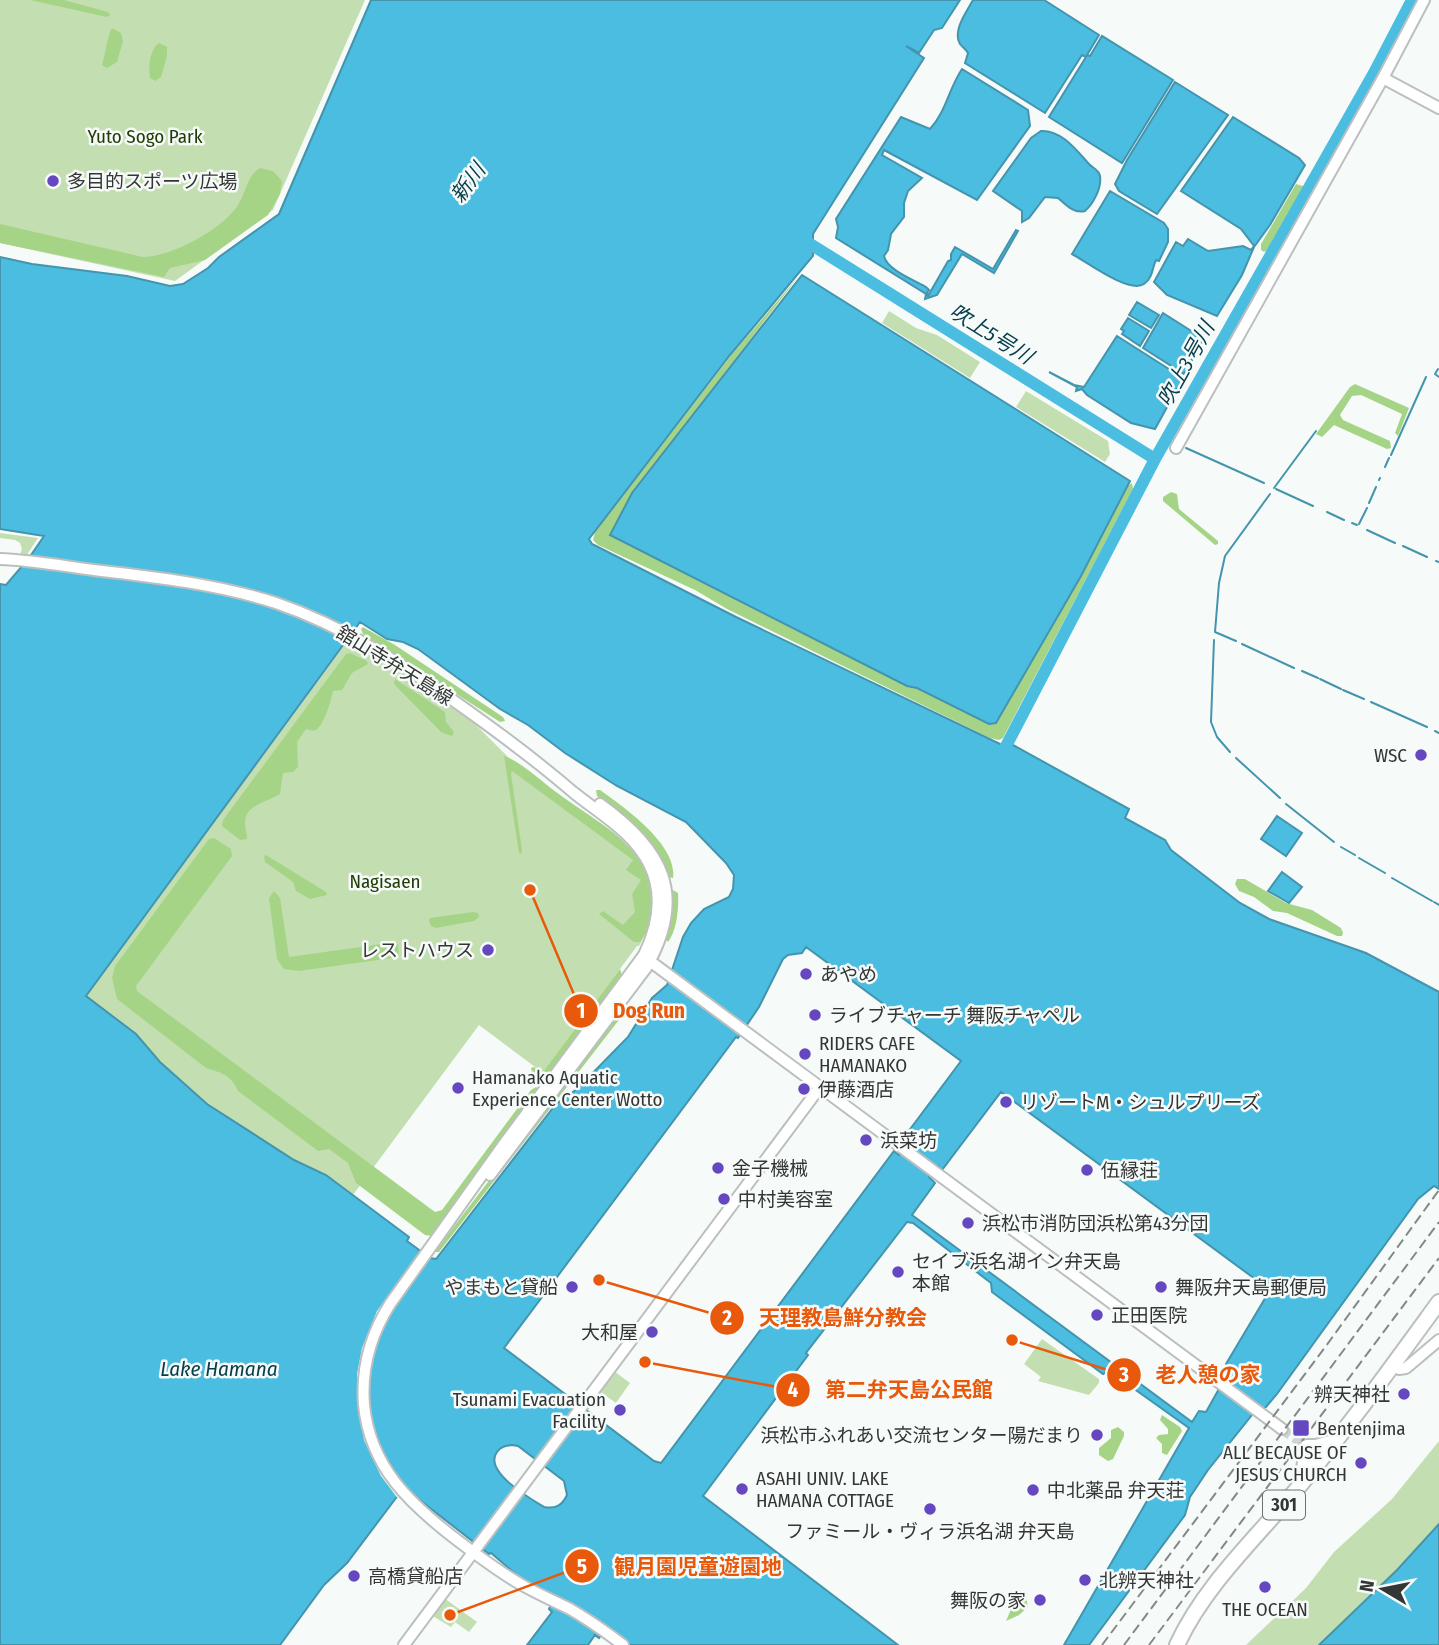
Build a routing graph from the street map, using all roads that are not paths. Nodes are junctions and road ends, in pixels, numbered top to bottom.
1 (1424, 0) edge
2 (1383, 78) junction
3 (1439, 108) edge
4 (1176, 448) dead end
5 (8, 559) edge
6 (649, 961) junction
7 (820, 1087) junction
8 (1439, 1302) edge
9 (1439, 1340) edge
10 (1392, 1365) junction
11 (1282, 1429) tunnel mouth
12 (1334, 1442) junction
13 (1300, 1485) junction
14 (476, 1549) junction
15 (404, 1645) edge
16 (623, 1645) edge
17 (1177, 1645) edge

1 - 2 street
2 - 3 street
2 - 4 street
5 - 6 street, 舘山寺弁天島線
6 - 7 street
6 - 14 street, 舘山寺弁天島線
7 - 11 street
7 - 14 street
8 - 10 highway, 301
9 - 10 street
10 - 12 highway, 301
12 - 13 highway, 301
12 - 13 highway
13 - 17 highway, 301
14 - 15 street
14 - 16 street, 舘山寺弁天島線

